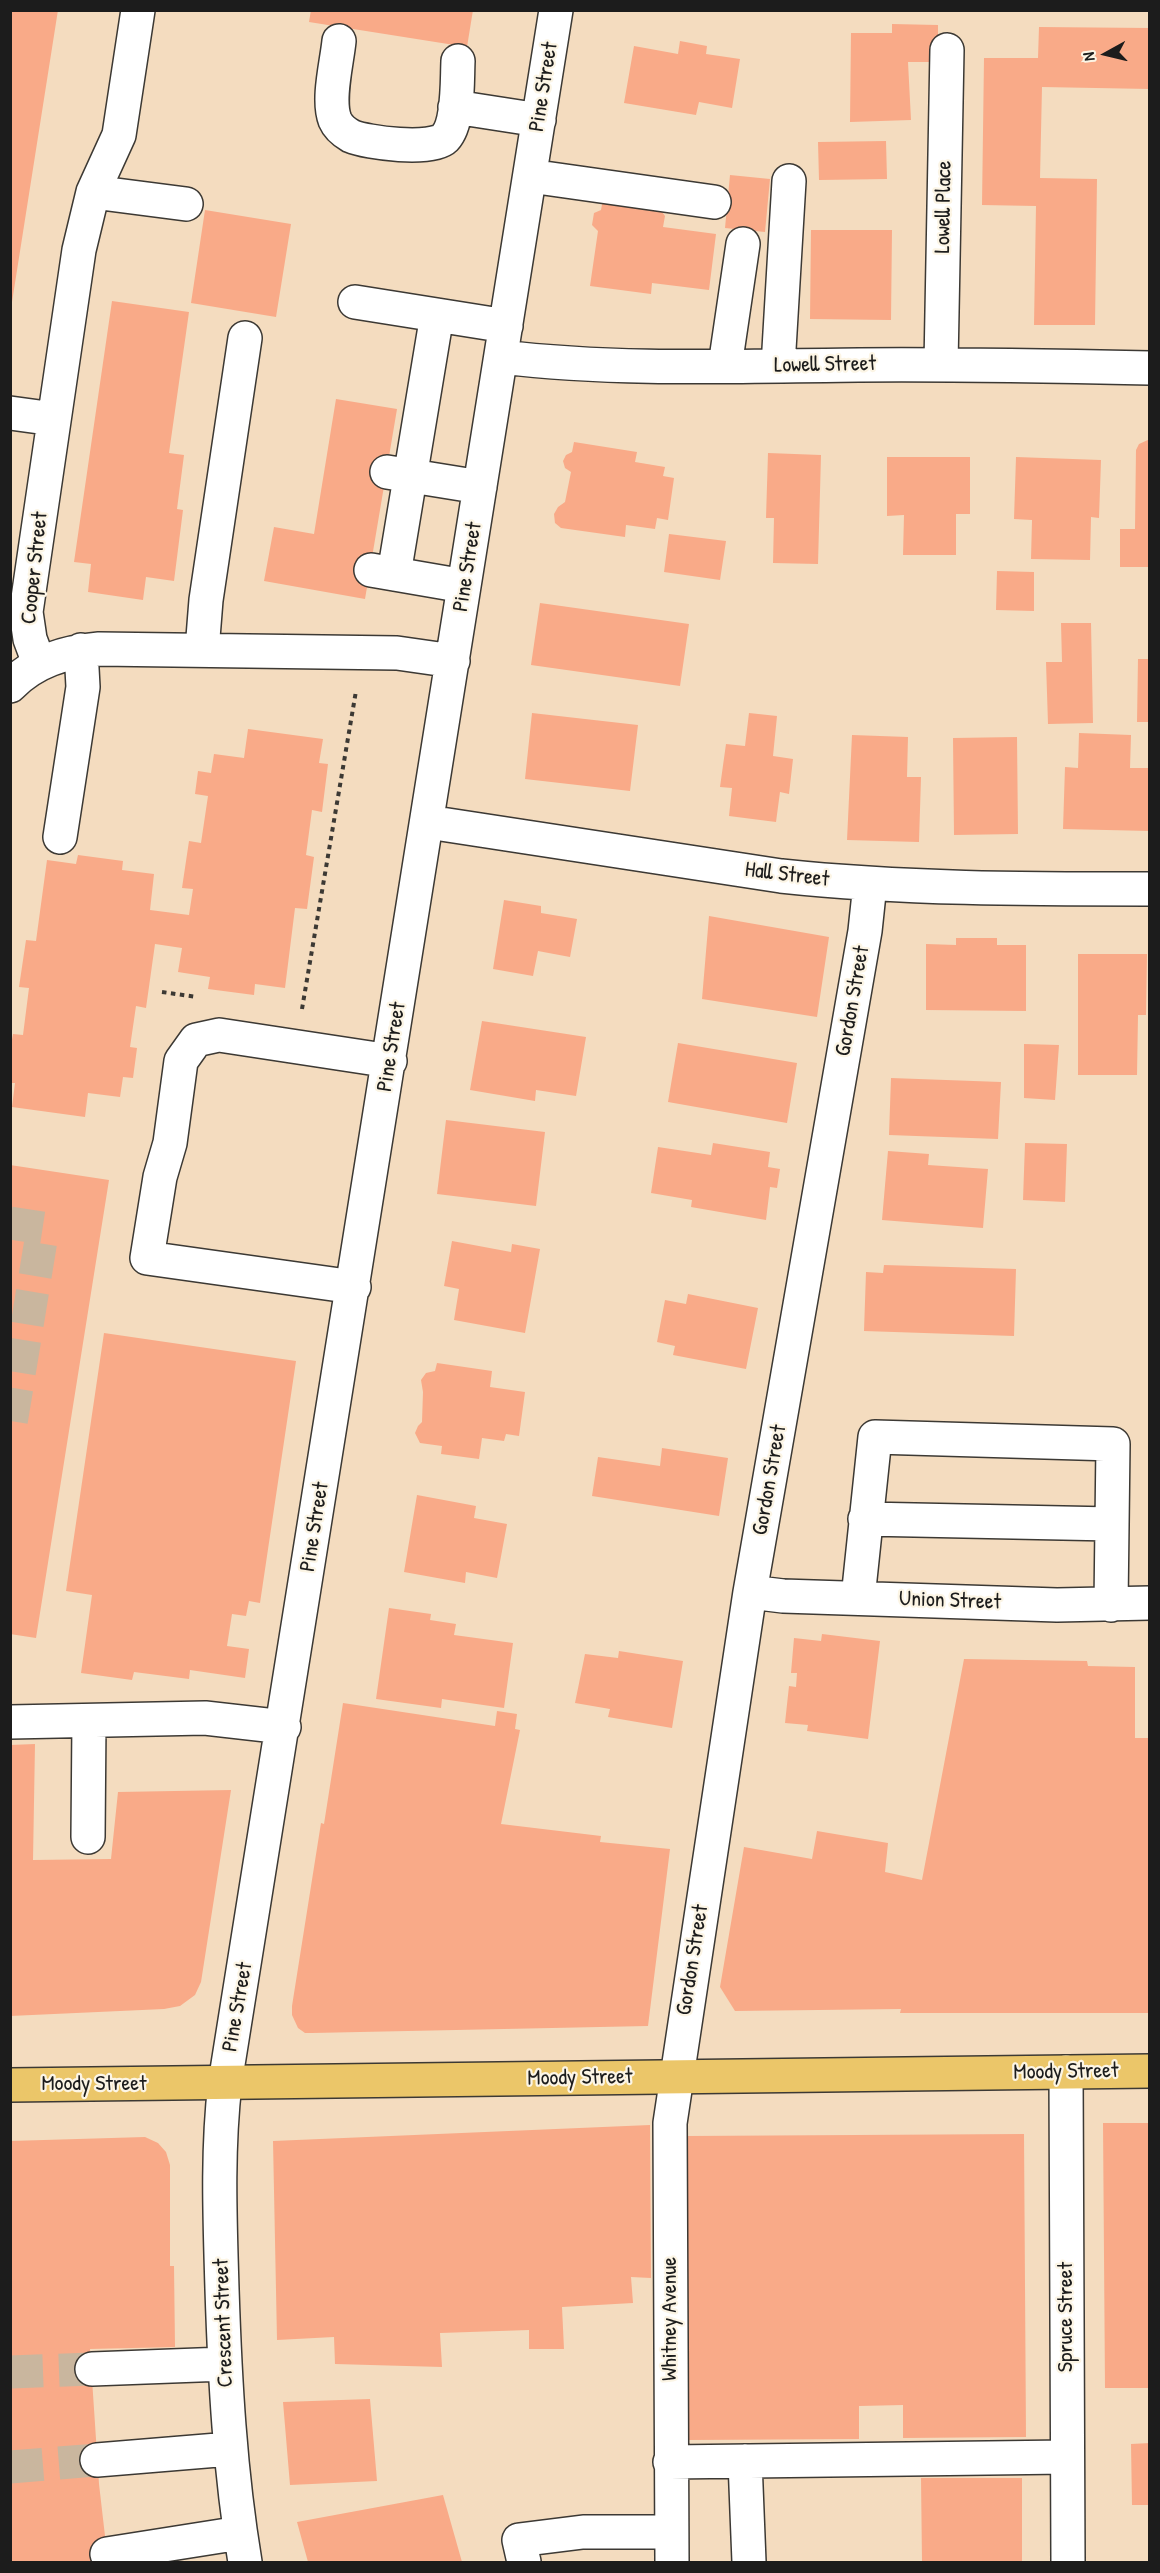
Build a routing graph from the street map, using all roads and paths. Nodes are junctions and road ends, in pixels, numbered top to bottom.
1 (138, 10) edge
2 (556, 10) edge
3 (339, 41) dead end
4 (947, 50) dead end
5 (459, 61) dead end
6 (455, 107) junction
7 (539, 120) junction
8 (530, 176) junction
9 (789, 181) dead end
10 (93, 192) junction
11 (714, 202) dead end
12 (186, 204) dead end
13 (743, 244) dead end
14 (355, 302) dead end
15 (437, 315) junction
16 (245, 338) dead end
17 (503, 342) junction
18 (941, 364) junction
19 (725, 366) junction
20 (778, 366) junction
21 (1149, 368) edge
22 (10, 413) edge
23 (54, 419) junction
24 (399, 474) junction
25 (480, 487) junction
26 (464, 586) junction
27 (26, 646) edge
28 (81, 650) junction
29 (202, 650) junction
30 (453, 661) junction
31 (357, 685) dead end
32 (10, 686) edge
33 (428, 822) junction
34 (60, 837) dead end
35 (870, 884) junction
36 (1149, 889) edge
37 (301, 1013) dead end
38 (390, 1060) junction
39 (354, 1287) junction
40 (865, 1519) junction
41 (1112, 1524) junction
42 (750, 1592) junction
43 (858, 1598) junction
44 (1149, 1604) edge
45 (1111, 1605) junction
46 (89, 1721) junction
47 (10, 1722) edge
48 (284, 1727) junction
49 (88, 1837) dead end
50 (1149, 2071) edge
51 (1066, 2072) junction
52 (676, 2077) junction
53 (225, 2083) junction
54 (10, 2085) edge
55 (225, 2364) junction
56 (92, 2369) tunnel mouth
57 (230, 2449) junction
58 (1067, 2457) junction
59 (97, 2460) tunnel mouth
60 (746, 2461) junction
61 (670, 2462) junction
62 (671, 2547) edge
63 (243, 2548) edge
64 (107, 2554) dead end
65 (524, 2562) edge
66 (749, 2562) edge
67 (1068, 2562) edge

1 - 10 street, Cooper Street
2 - 7 street, Pine Street
3 - 6 street
4 - 18 street, Lowell Place
5 - 6 street
6 - 7 street
7 - 8 street, Pine Street
8 - 11 street
8 - 17 street, Pine Street
9 - 20 street
10 - 12 street
10 - 23 street, Cooper Street
13 - 19 street
14 - 15 street, Lowell Street
15 - 17 street, Lowell Street
15 - 24 street
16 - 29 street
17 - 19 street, Lowell Street
17 - 25 street, Pine Street
18 - 20 street, Lowell Street
18 - 21 street, Lowell Street
19 - 20 street, Lowell Street
22 - 23 street
23 - 27 street, Cooper Street
24 - 25 street
24 - 26 street
25 - 26 street, Pine Street
26 - 30 street, Pine Street
27 - 28 street
27 - 32 street
28 - 29 street
28 - 34 street
29 - 30 street
30 - 33 street, Pine Street
31 - 37 path
33 - 35 street, Hall Street
33 - 38 street, Pine Street
35 - 36 street, Hall Street
35 - 42 street, Gordon Street
38 - 39 street, Pine Street
38 - 39 street
39 - 48 street, Pine Street
40 - 41 street
40 - 41 street
40 - 43 street
41 - 45 street
42 - 43 street, Union Street
42 - 52 street, Gordon Street
43 - 45 street, Union Street
44 - 45 street, Union Street
46 - 47 street
46 - 48 street
46 - 49 street
48 - 53 street, Pine Street
50 - 51 main road, Moody Street
51 - 52 main road, Moody Street
51 - 58 street, Spruce Street
52 - 53 main road, Moody Street
52 - 61 street, Whitney Avenue
53 - 54 main road, Moody Street
53 - 55 street, Crescent Street
55 - 56 street
55 - 57 street, Crescent Street
57 - 59 street
57 - 63 street, Crescent Street
58 - 60 street
58 - 67 street, Spruce Street
60 - 61 street
60 - 66 street
61 - 62 street, Whitney Avenue
62 - 65 street
63 - 64 street

